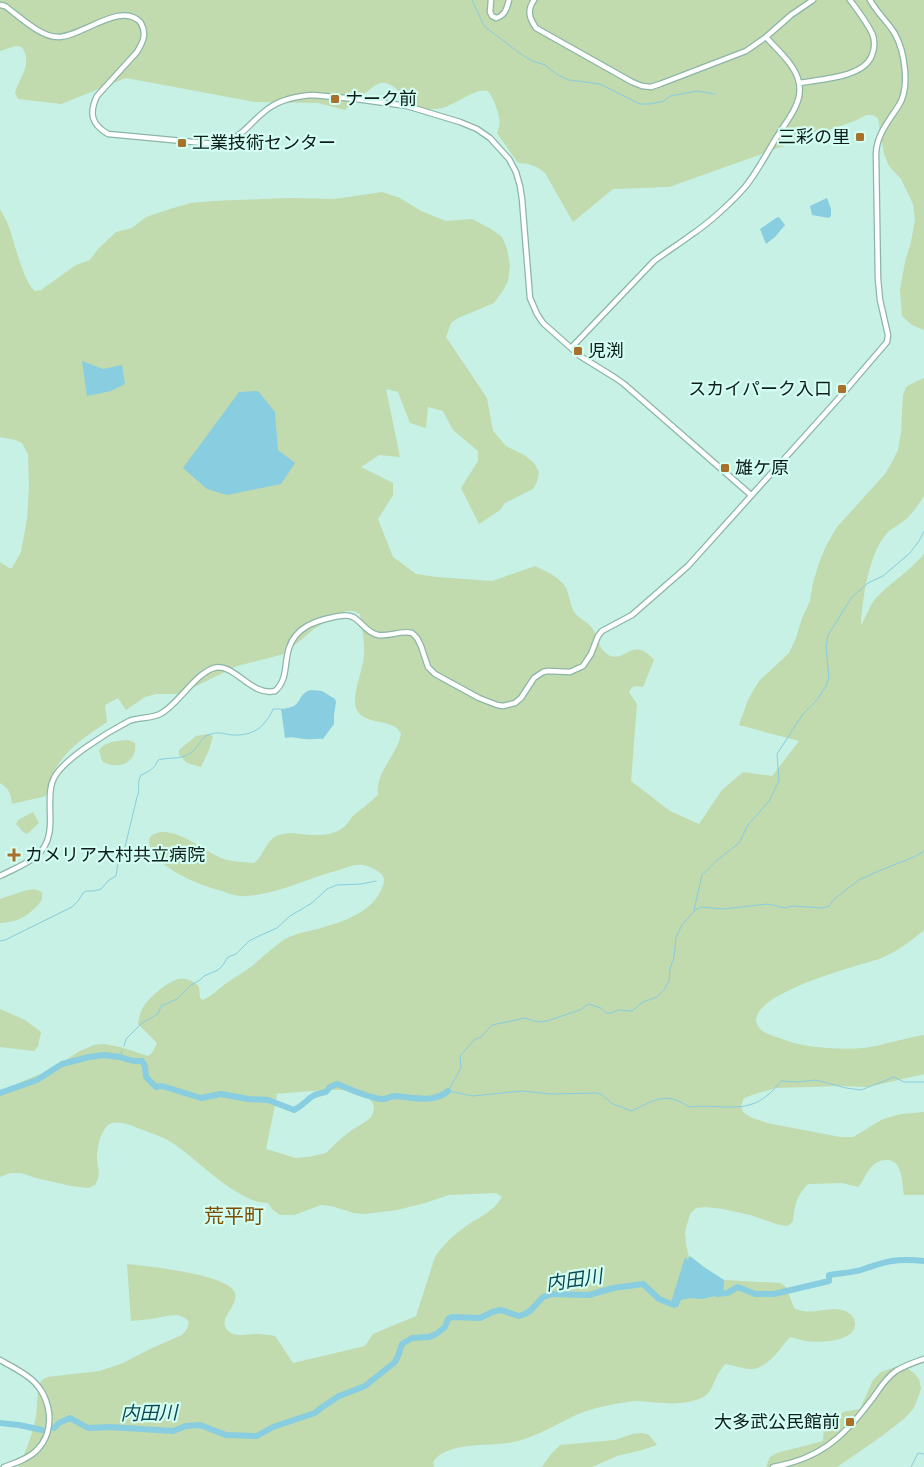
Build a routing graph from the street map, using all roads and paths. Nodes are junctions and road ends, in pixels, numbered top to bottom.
1 (491, 0) edge
2 (509, 0) edge
3 (534, 0) edge
4 (813, 0) edge
5 (850, 0) edge
6 (870, 0) edge
7 (0, 5) edge
8 (766, 37) junction
9 (799, 83) junction
10 (571, 348) junction
11 (751, 495) junction
12 (0, 876) edge
13 (924, 1359) edge
14 (0, 1360) edge
15 (4, 1467) edge
16 (773, 1467) edge

1 - 2 street
3 - 8 street
4 - 8 street
5 - 9 street
6 - 11 street
7 - 10 street
8 - 9 street
9 - 10 street
10 - 11 street
11 - 12 street
13 - 16 street
14 - 15 street

